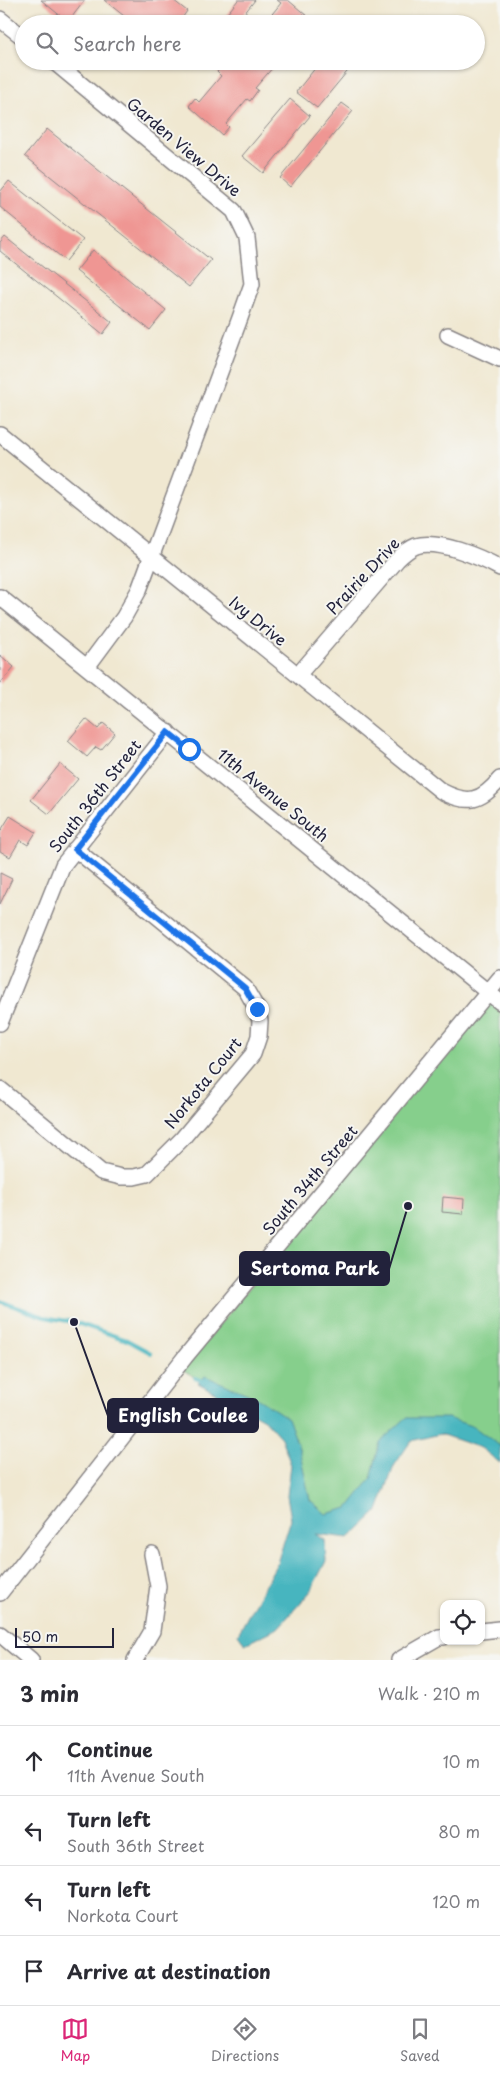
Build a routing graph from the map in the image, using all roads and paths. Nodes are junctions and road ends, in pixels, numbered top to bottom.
1 (0, 19) edge
2 (15, 31) edge
3 (64, 70) edge
4 (448, 335) dead end
5 (500, 359) edge
6 (0, 434) edge
7 (150, 556) junction
8 (500, 568) edge
9 (0, 596) edge
10 (87, 667) junction
11 (298, 675) junction
12 (168, 732) junction
13 (500, 778) edge
14 (75, 849) junction
15 (500, 978) edge
16 (488, 992) junction
17 (500, 1002) edge
18 (0, 1024) edge
19 (0, 1089) edge
20 (152, 1554) dead end
21 (0, 1593) edge
22 (500, 1629) edge
23 (485, 1631) edge
24 (0, 1634) edge
25 (440, 1637) edge
26 (31, 1660) edge
27 (134, 1660) edge
28 (399, 1660) edge

1 - 2 street
3 - 7 street, Garden View Drive
4 - 5 street
6 - 7 street, Ivy Drive
7 - 10 street
7 - 11 street, Ivy Drive
8 - 11 street, Prairie Drive
9 - 10 street, 11th Avenue South
10 - 12 street, 11th Avenue South
11 - 13 street, Ivy Drive
12 - 14 street, South 36th Street
12 - 16 street, 11th Avenue South
14 - 18 street, South 36th Street
14 - 19 street, Norkota Court
15 - 16 street, South 34th Street
16 - 17 street, 11th Avenue South
16 - 21 street, South 34th Street
20 - 27 street
22 - 23 street
24 - 26 street
25 - 28 street

